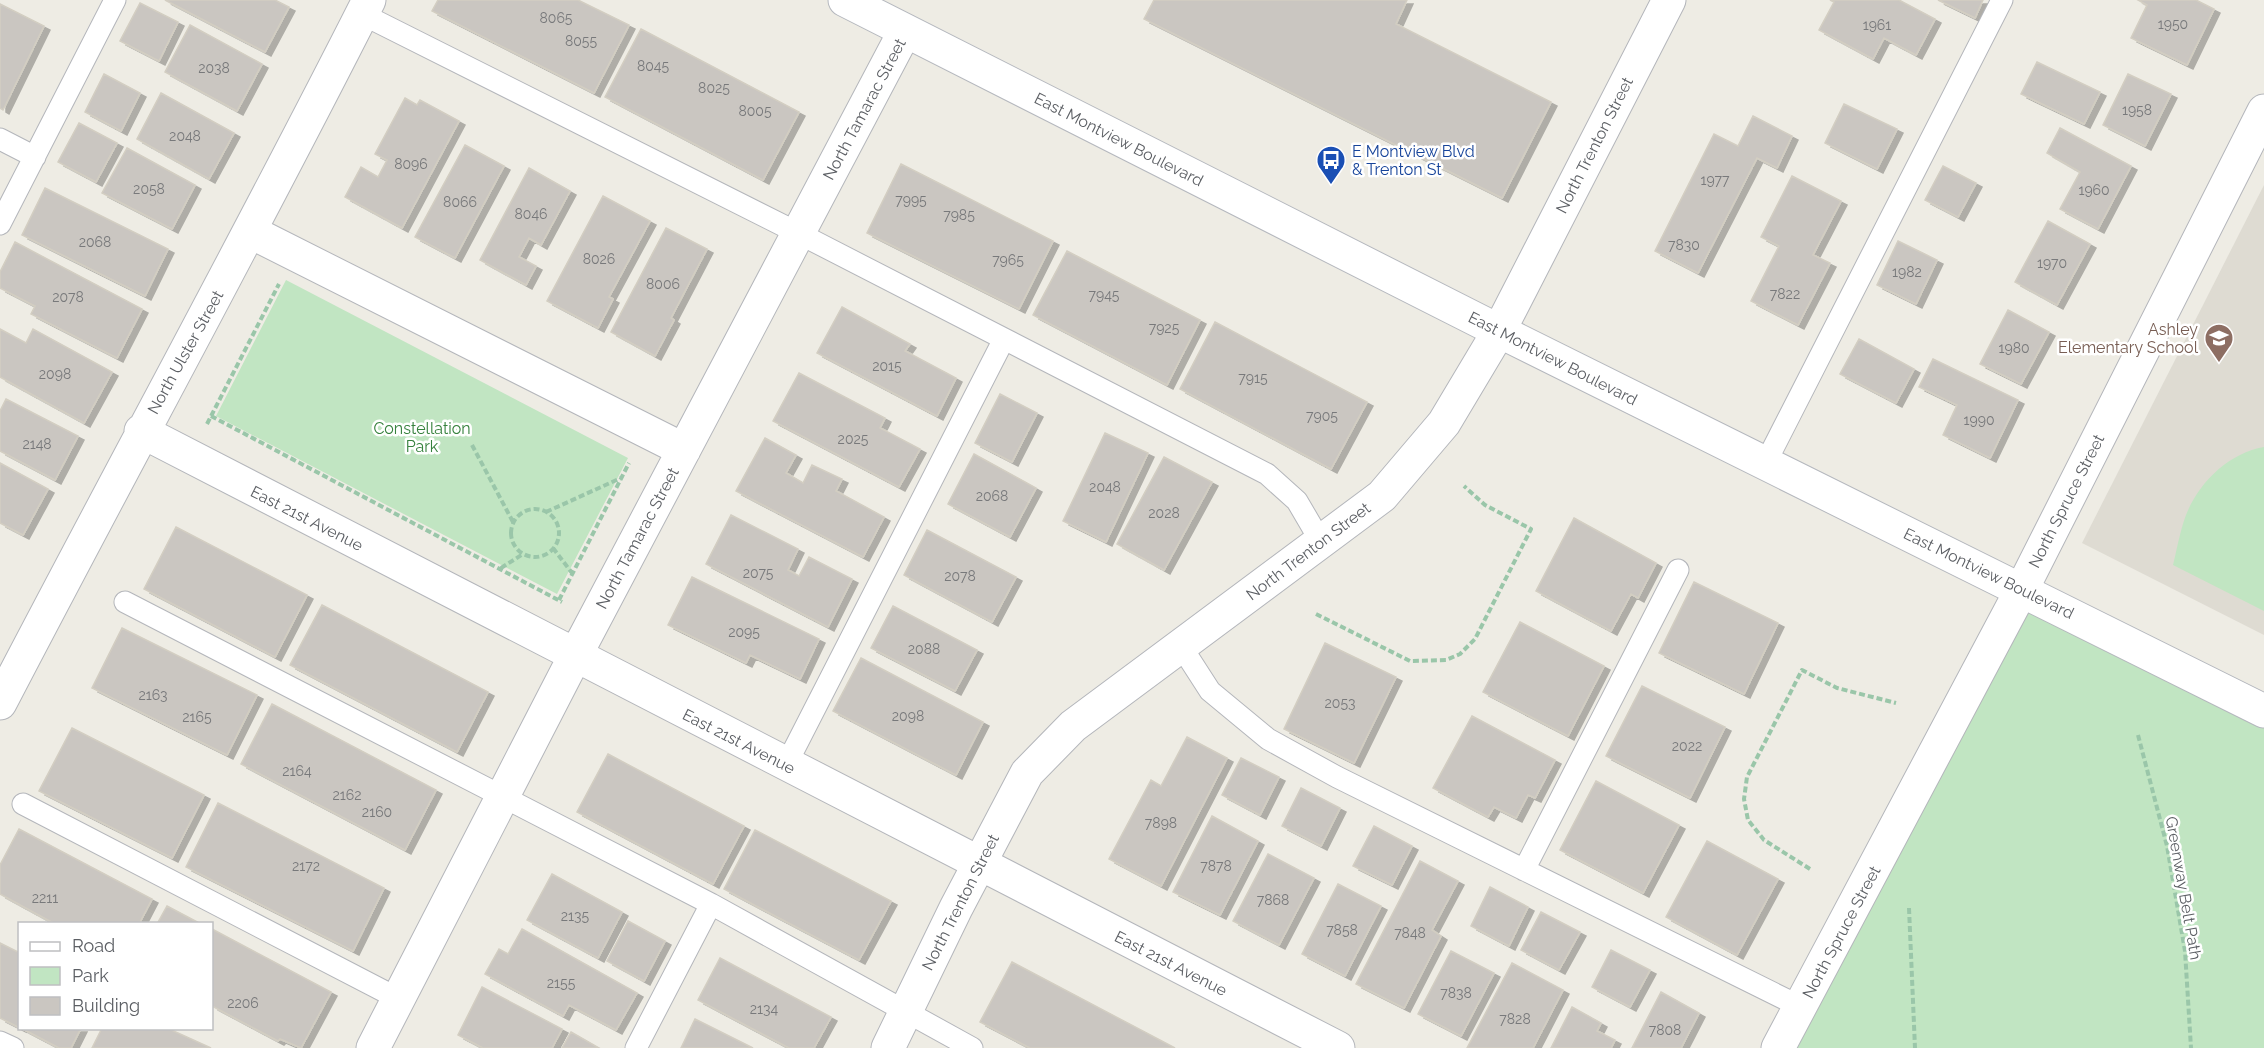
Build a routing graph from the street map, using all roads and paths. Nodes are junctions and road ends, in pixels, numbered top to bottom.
1 (115, 0) edge
2 (845, 0) edge
3 (1669, 0) edge
4 (2002, 0) edge
5 (365, 7) edge
6 (905, 31) junction
7 (2264, 111) edge
8 (0, 139) edge
9 (35, 157) junction
10 (0, 224) edge
11 (251, 232) junction
12 (798, 233) junction
13 (295, 254) junction
14 (1499, 331) junction
15 (1004, 339) junction
16 (211, 416) junction
17 (645, 431) junction
18 (141, 432) junction
19 (472, 445) dead end
20 (684, 450) junction
21 (190, 457) junction
22 (1766, 464) junction
23 (622, 478) junction
24 (1464, 486) dead end
25 (546, 512) junction
26 (513, 522) junction
27 (1321, 542) junction
28 (553, 548) junction
29 (523, 554) junction
30 (500, 569) junction
31 (1678, 570) dead end
32 (572, 573) junction
33 (2022, 589) junction
34 (559, 600) junction
35 (125, 602) dead end
36 (1316, 614) dead end
37 (594, 620) junction
38 (539, 638) junction
39 (1180, 646) junction
40 (575, 656) junction
41 (0, 703) edge
42 (1896, 703) dead end
43 (2250, 704) edge
44 (2264, 724) edge
45 (2138, 735) dead end
46 (786, 765) junction
47 (503, 796) junction
48 (23, 804) dead end
49 (978, 865) junction
50 (1810, 869) dead end
51 (1524, 870) junction
52 (711, 904) junction
53 (1909, 908) dead end
54 (399, 999) junction
55 (1801, 1007) junction
56 (906, 1013) junction
57 (0, 1041) edge
58 (13, 1048) edge
59 (373, 1048) edge
60 (636, 1048) edge
61 (888, 1048) edge
62 (972, 1048) edge
63 (1338, 1048) edge
64 (1778, 1048) edge
65 (1916, 1048) edge
66 (2192, 1048) edge

1 - 9 lane
2 - 6 street, East Montview Boulevard
3 - 14 street, North Trenton Street
4 - 22 lane
5 - 11 street, North Ulster Street
5 - 12 lane
6 - 12 street, North Tamarac Street
6 - 14 street, East Montview Boulevard
7 - 33 street, North Spruce Street
8 - 9 lane
9 - 10 lane
11 - 13 street
11 - 18 street, North Ulster Street
12 - 15 lane
12 - 20 street, North Tamarac Street
13 - 16 path
13 - 17 street
14 - 22 street, East Montview Boulevard
14 - 27 street, North Trenton Street
15 - 27 lane
15 - 46 lane
16 - 21 path
16 - 30 path
17 - 20 street
17 - 23 path
18 - 21 street, East 21st Avenue
18 - 41 street, North Ulster Street
19 - 26 path
20 - 37 street, North Tamarac Street
21 - 38 street, East 21st Avenue
22 - 33 street, East Montview Boulevard
23 - 25 path
23 - 32 path
24 - 36 path
25 - 26 path
25 - 28 path
26 - 29 path
27 - 39 street, North Trenton Street
28 - 29 path
28 - 32 path
29 - 30 path
30 - 34 path
31 - 51 lane
32 - 34 path
33 - 43 street, East Montview Boulevard
33 - 55 street, North Spruce Street
34 - 37 path
34 - 38 path
35 - 47 lane
37 - 40 street, North Tamarac Street
38 - 40 street, East 21st Avenue
39 - 49 street, North Trenton Street
39 - 51 lane
40 - 46 street, East 21st Avenue
40 - 47 street, North Tamarac Street
42 - 50 path
43 - 44 street, East Montview Boulevard
45 - 66 path, Greenway Belt Path
46 - 49 street, East 21st Avenue
47 - 52 lane
47 - 54 street, North Tamarac Street
48 - 54 lane
49 - 56 street, North Trenton Street
49 - 63 street, East 21st Avenue
51 - 55 lane
52 - 56 lane
52 - 60 lane
53 - 65 path
54 - 59 street, North Tamarac Street
55 - 64 street, North Spruce Street
56 - 61 street, North Trenton Street
56 - 62 lane
57 - 58 lane

